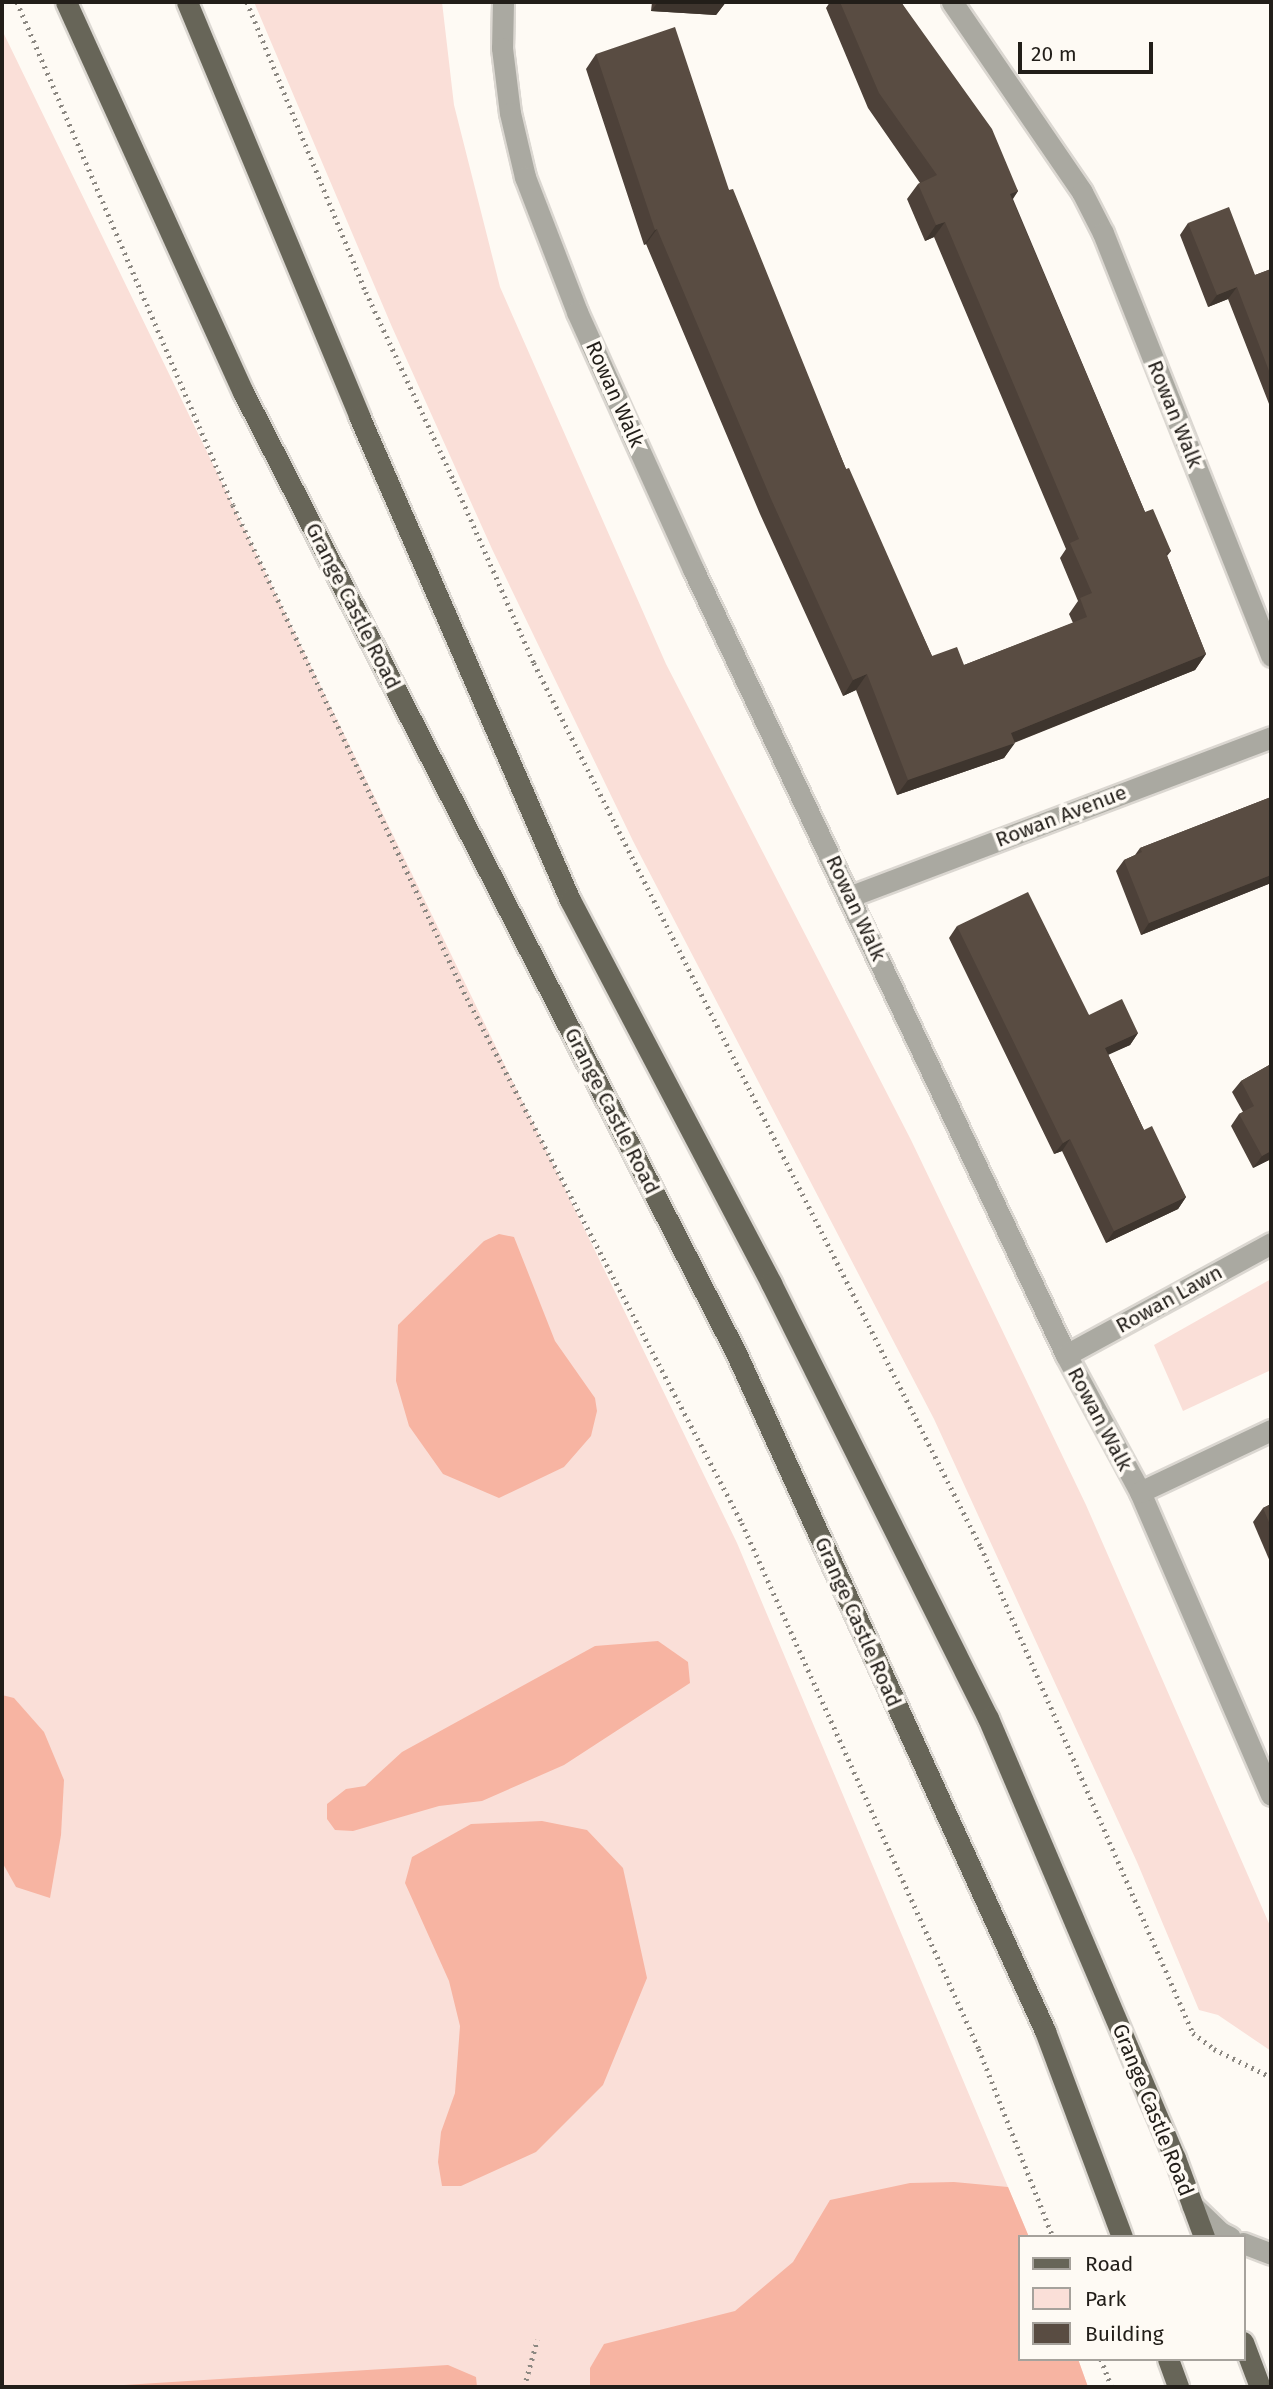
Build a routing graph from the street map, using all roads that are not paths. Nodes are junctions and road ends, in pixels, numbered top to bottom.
1 (66, 2) edge
2 (187, 2) edge
3 (503, 2) edge
4 (952, 2) edge
5 (1271, 656) edge
6 (1271, 737) edge
7 (851, 896) junction
8 (1271, 1243) edge
9 (1066, 1354) junction
10 (1271, 1430) edge
11 (1140, 1492) junction
12 (1271, 1795) edge
13 (1192, 2206) junction
14 (1121, 2235) edge
15 (1203, 2235) edge
16 (1226, 2235) edge
17 (1245, 2244) edge
18 (1271, 2253) edge
19 (1245, 2347) edge
20 (1169, 2361) edge
21 (1178, 2387) edge
22 (1260, 2387) edge

1 - 14 main road, Grange Castle Road
2 - 13 main road, Grange Castle Road
3 - 7 street, Rowan Walk
4 - 5 street, Rowan Walk
6 - 7 street, Rowan Avenue
7 - 9 street, Rowan Walk
8 - 9 street, Rowan Lawn
9 - 11 street, Rowan Walk
10 - 11 street
11 - 12 street, Rowan Walk
13 - 15 main road, Grange Castle Road
13 - 16 street
17 - 18 street
19 - 22 main road
20 - 21 main road

